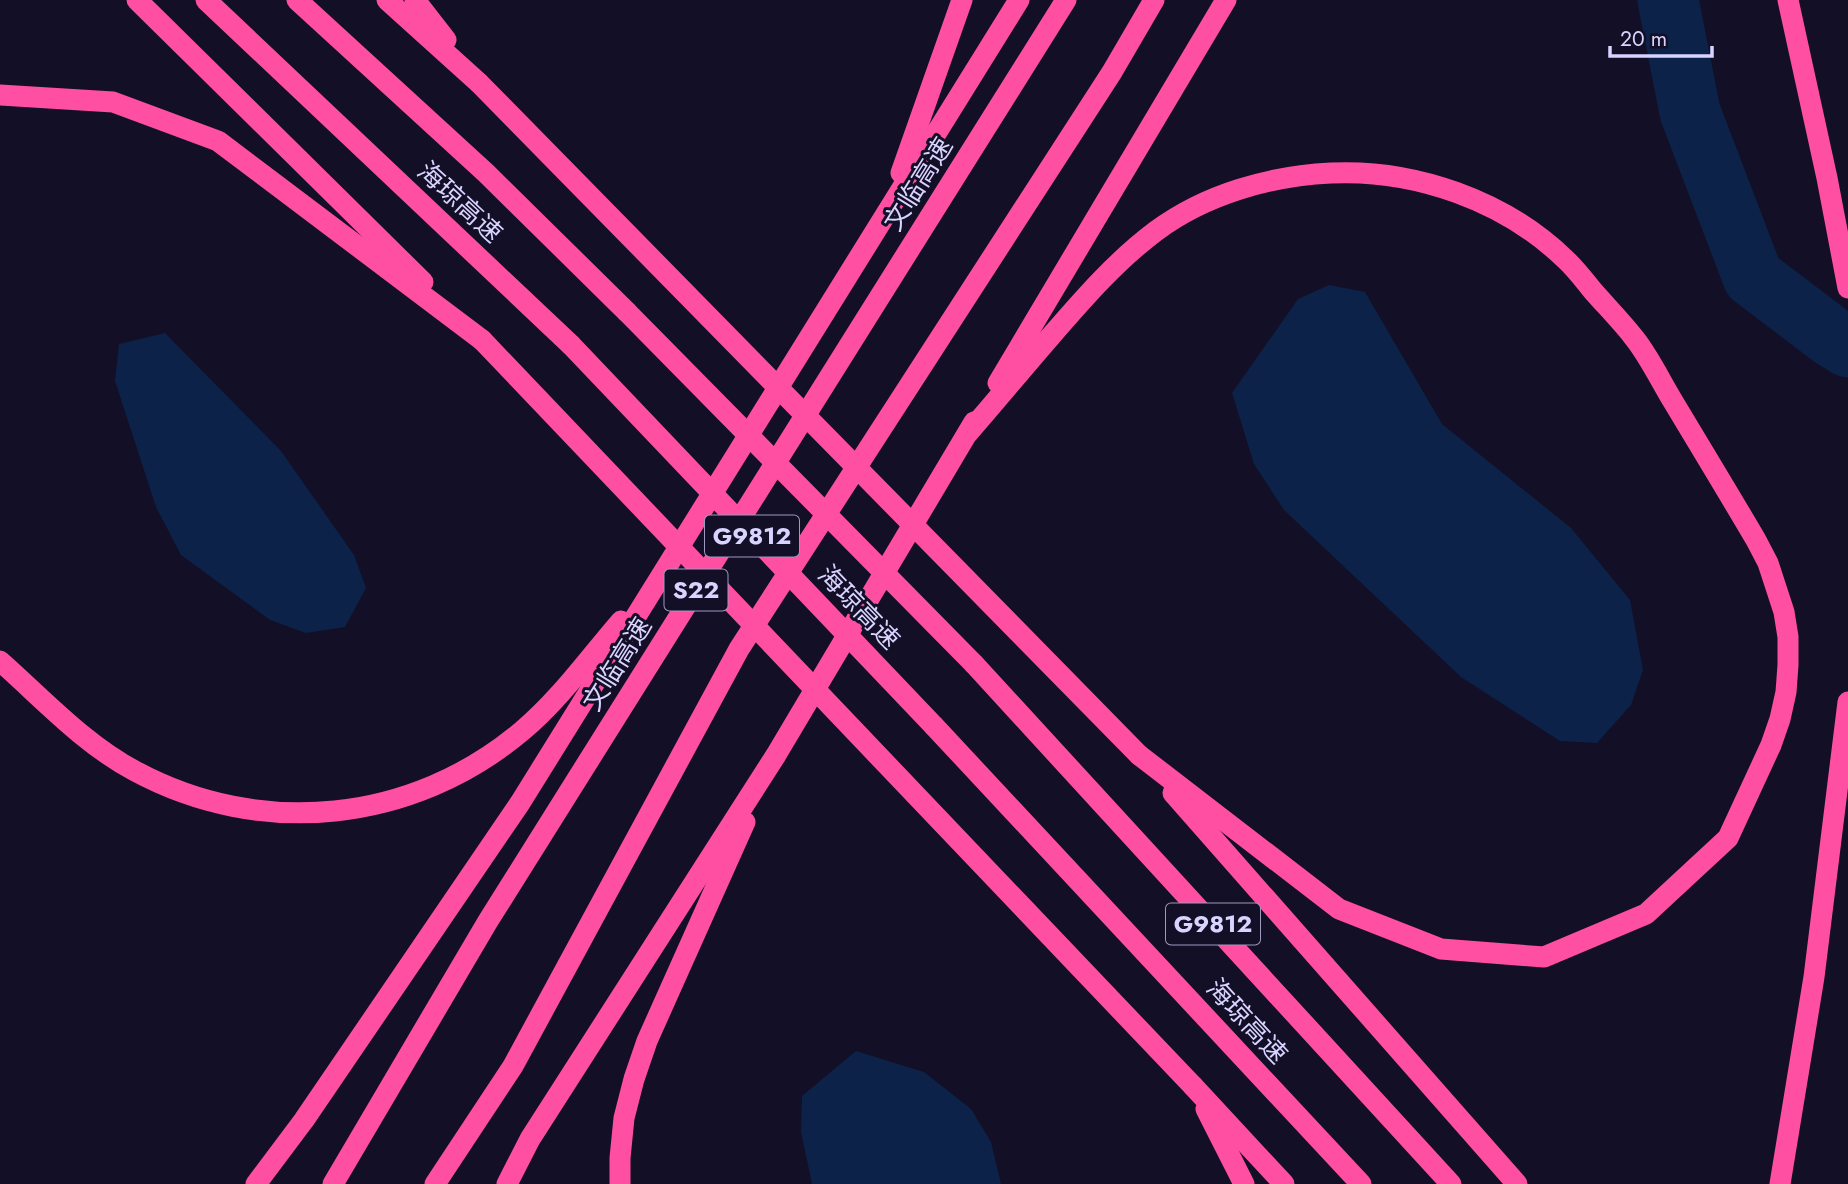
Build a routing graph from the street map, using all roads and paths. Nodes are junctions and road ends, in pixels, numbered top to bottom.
1 (137, 0) edge
2 (206, 0) edge
3 (298, 0) edge
4 (387, 0) edge
5 (415, 0) edge
6 (962, 0) edge
7 (1019, 0) edge
8 (1066, 0) edge
9 (1154, 0) edge
10 (1226, 0) edge
11 (1788, 0) edge
12 (479, 83) junction
13 (0, 95) edge
14 (887, 214) junction
15 (1848, 288) edge
16 (482, 340) junction
17 (968, 433) junction
18 (670, 563) junction
19 (0, 661) edge
20 (1848, 702) edge
21 (776, 755) junction
22 (1139, 755) junction
23 (1194, 1086) junction
24 (256, 1184) edge
25 (333, 1184) edge
26 (435, 1184) edge
27 (507, 1184) edge
28 (620, 1184) edge
29 (1244, 1184) edge
30 (1284, 1184) edge
31 (1361, 1184) edge
32 (1451, 1184) edge
33 (1517, 1184) edge
34 (1780, 1184) edge

1 - 16 highway
2 - 31 highway, 海琼高速 / G9812, bridge
3 - 32 highway, 海琼高速 / G9812, bridge
4 - 12 highway
5 - 12 highway
6 - 14 highway
7 - 14 highway
8 - 25 highway, 文临高速 / S22
9 - 26 highway, S22
10 - 17 highway
11 - 15 highway
12 - 22 highway, bridge
13 - 16 highway
14 - 18 highway
16 - 23 highway, bridge
17 - 21 highway
17 - 22 highway
18 - 19 highway
18 - 24 highway
20 - 34 highway
21 - 27 highway
21 - 28 highway
22 - 33 highway
23 - 29 highway
23 - 30 highway

